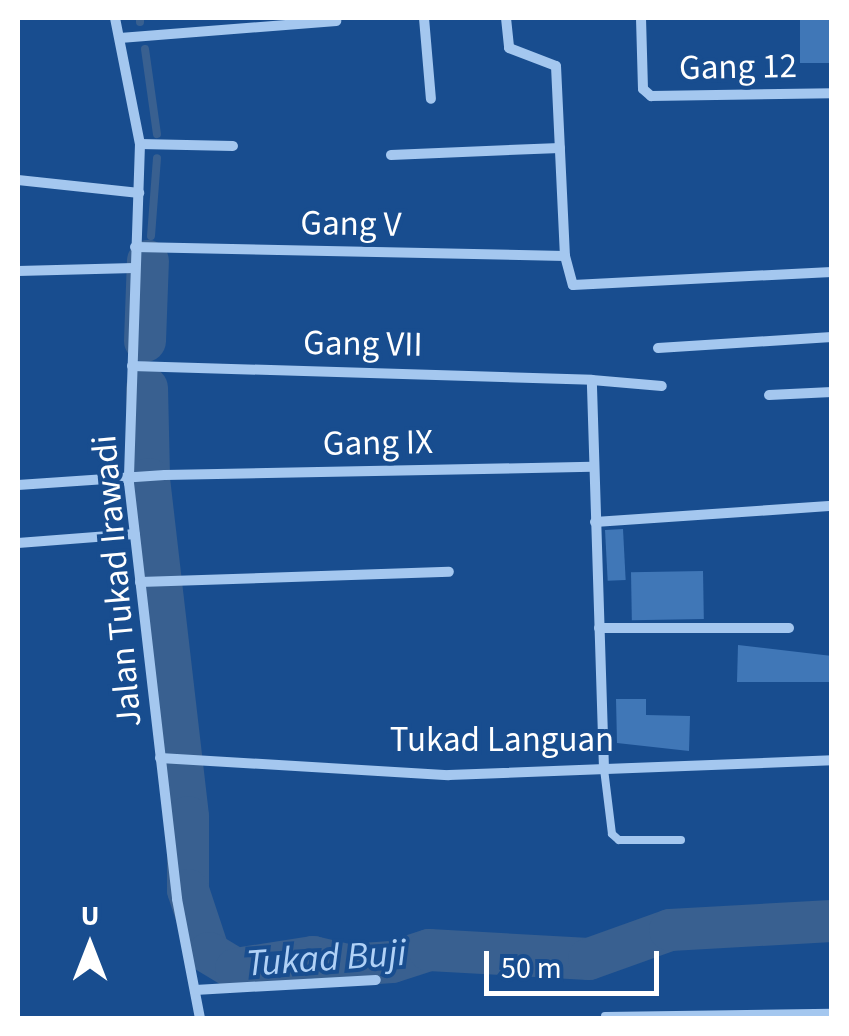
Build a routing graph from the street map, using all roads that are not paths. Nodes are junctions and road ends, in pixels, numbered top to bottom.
1 (116, 18) edge
2 (424, 18) edge
3 (506, 18) edge
4 (641, 18) edge
5 (336, 21) dead end
6 (120, 38) junction
7 (832, 93) edge
8 (431, 99) dead end
9 (140, 144) junction
10 (233, 146) dead end
11 (560, 148) junction
12 (390, 155) dead end
13 (18, 180) edge
14 (139, 193) junction
15 (135, 247) junction
16 (566, 256) junction
17 (134, 268) junction
18 (18, 271) edge
19 (832, 272) edge
20 (832, 337) edge
21 (658, 348) dead end
22 (139, 367) junction
23 (592, 380) junction
24 (662, 386) dead end
25 (832, 392) edge
26 (769, 394) dead end
27 (592, 467) junction
28 (134, 477) junction
29 (18, 485) edge
30 (832, 506) edge
31 (595, 522) junction
32 (134, 534) junction
33 (18, 543) edge
34 (449, 572) dead end
35 (140, 582) junction
36 (598, 628) junction
37 (789, 628) dead end
38 (166, 758) junction
39 (832, 760) edge
40 (604, 769) junction
41 (681, 840) dead end
42 (376, 980) dead end
43 (195, 990) junction
44 (832, 1013) edge
45 (606, 1016) edge
46 (200, 1018) edge

1 - 6 street, Jalan Tukad Irawadi
2 - 8 street
3 - 11 street
4 - 7 street, Gang 12
5 - 6 street
6 - 9 street, Jalan Tukad Irawadi
9 - 10 street
9 - 14 street, Jalan Tukad Irawadi
11 - 12 street
11 - 16 street
13 - 14 street
14 - 15 street, Jalan Tukad Irawadi
15 - 16 street, Gang V
15 - 17 street, Jalan Tukad Irawadi
16 - 19 street
17 - 18 street
17 - 22 street, Jalan Tukad Irawadi
20 - 21 street
22 - 23 street, Gang VII
22 - 28 street, Jalan Tukad Irawadi
23 - 24 street, Gang VII
23 - 27 street
25 - 26 street
27 - 28 street, Gang IX
27 - 31 street
28 - 29 street, Gang IX
28 - 32 street, Jalan Tukad Irawadi
30 - 31 street
31 - 36 street
32 - 33 street
32 - 35 street, Jalan Tukad Irawadi
34 - 35 street
35 - 38 street, Jalan Tukad Irawadi
36 - 37 street
36 - 40 street
38 - 40 street, Tukad Languan
38 - 43 street, Jalan Tukad Irawadi
39 - 40 street, Tukad Languan
40 - 41 lane
42 - 43 street
43 - 46 street, Jalan Tukad Irawadi
44 - 45 lane

